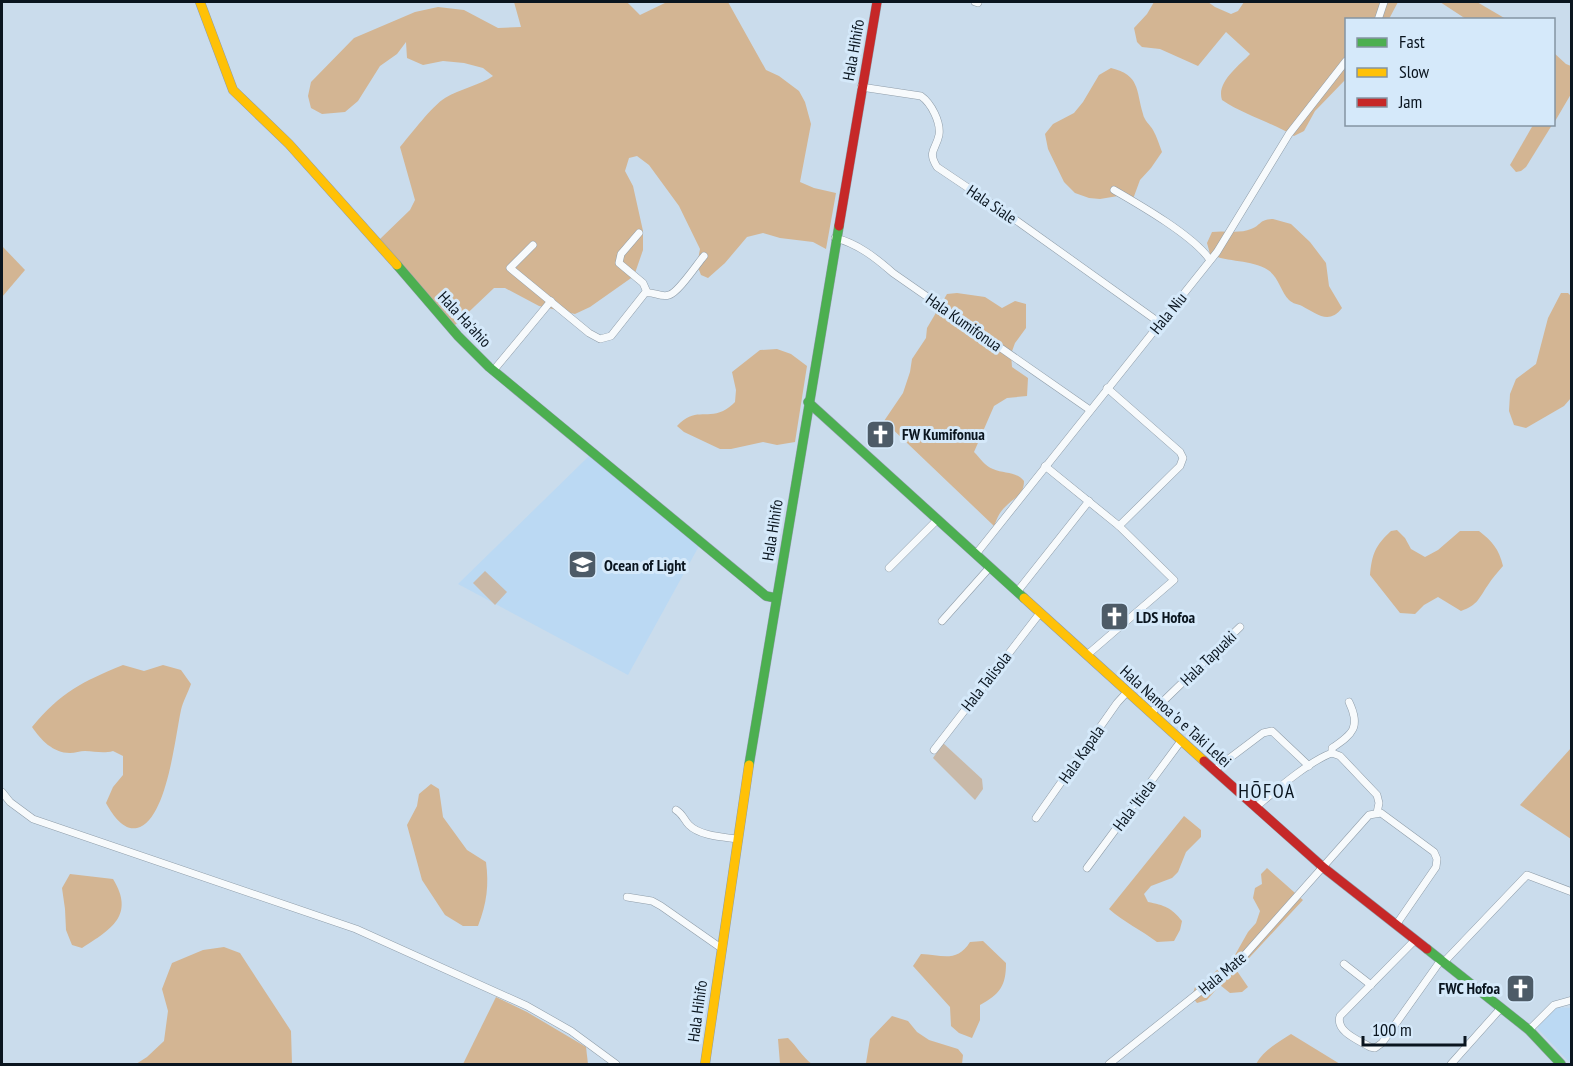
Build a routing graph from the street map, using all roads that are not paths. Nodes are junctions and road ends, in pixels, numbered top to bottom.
1 (200, 2) edge
2 (877, 2) edge
3 (1384, 2) edge
4 (1379, 18) edge
5 (1345, 64) edge
6 (861, 87) junction
7 (1114, 190) dead end
8 (639, 233) dead end
9 (835, 238) junction
10 (533, 245) dead end
11 (704, 256) dead end
12 (1210, 260) junction
13 (647, 292) junction
14 (551, 301) junction
15 (1160, 323) junction
16 (493, 370) junction
17 (1107, 388) junction
18 (808, 402) junction
19 (1090, 410) junction
20 (1046, 466) junction
21 (1089, 501) junction
22 (937, 520) junction
23 (1119, 526) junction
24 (976, 554) junction
25 (990, 567) junction
26 (889, 568) dead end
27 (1017, 592) junction
28 (776, 598) junction
29 (1040, 613) junction
30 (942, 621) dead end
31 (1240, 627) dead end
32 (1087, 655) junction
33 (1127, 692) junction
34 (1349, 702) dead end
35 (1151, 713) junction
36 (1181, 741) junction
37 (934, 750) dead end
38 (1332, 753) junction
39 (1309, 766) junction
40 (1214, 771) junction
41 (2, 792) edge
42 (1256, 807) junction
43 (676, 810) dead end
44 (1377, 813) junction
45 (1036, 818) dead end
46 (737, 839) junction
47 (1087, 868) dead end
48 (1324, 868) junction
49 (1572, 892) edge
50 (627, 897) dead end
51 (1396, 925) junction
52 (1414, 940) junction
53 (721, 948) junction
54 (1442, 961) junction
55 (1344, 964) dead end
56 (1371, 985) junction
57 (1572, 1000) edge
58 (1501, 1008) junction
59 (1529, 1030) junction
60 (616, 1065) edge
61 (705, 1065) edge
62 (1108, 1065) edge
63 (1451, 1065) edge
64 (1561, 1065) edge

1 - 16 street, Hala Ha'ahio
2 - 6 street, Hala Hihifo
3 - 4 street
5 - 12 street, Hala Niu
6 - 9 street, Hala Hihifo
6 - 15 street, Hala Siale
7 - 12 street
8 - 13 street
9 - 18 street, Hala Hihifo
9 - 19 street, Hala Kumifonua
10 - 14 street
11 - 13 street
12 - 15 street, Hala Niu
13 - 14 street
14 - 16 street
15 - 17 street, Hala Niu
16 - 28 street, Hala Ha'ahio
17 - 19 street, Hala Niu
17 - 23 street
18 - 22 street, Hala Namoa 'o e Taki Lelei
18 - 28 street, Hala Hihifo
19 - 20 street, Hala Niu
20 - 21 street
20 - 24 street, Hala Niu
21 - 23 street
21 - 27 street
22 - 24 street, Hala Namoa 'o e Taki Lelei
22 - 26 street
23 - 32 street
24 - 25 street, Hala Namoa 'o e Taki Lelei
25 - 27 street, Hala Namoa 'o e Taki Lelei
25 - 30 street
27 - 29 street, Hala Namoa 'o e Taki Lelei
28 - 46 street, Hala Hihifo
29 - 32 street, Hala Namoa 'o e Taki Lelei
29 - 37 street, Hala Talisola
31 - 35 street, Hala Tapuaki
32 - 33 street, Hala Namoa 'o e Taki Lelei
33 - 35 street, Hala Namoa 'o e Taki Lelei
33 - 45 street, Hala Kapala
34 - 38 street
35 - 36 street, Hala Namoa 'o e Taki Lelei
36 - 40 street, Hala Namoa 'o e Taki Lelei
36 - 47 street, Hala 'Itiela
38 - 39 street
38 - 44 street
39 - 40 street
39 - 42 street
40 - 42 street, Hala Namoa 'o e Taki Lelei
41 - 60 street
42 - 48 street, Hala Namoa 'o e Taki Lelei
43 - 46 street
44 - 48 street, Hala Mate
44 - 51 street
46 - 53 street, Hala Hihifo
48 - 51 street, Hala Namoa 'o e Taki Lelei
48 - 62 street, Hala Mate
49 - 54 street
50 - 53 street
51 - 52 street, Hala Namoa 'o e Taki Lelei
52 - 54 street, Hala Namoa 'o e Taki Lelei
52 - 56 street
53 - 61 street, Hala Hihifo
54 - 56 street
54 - 58 street, Hala Namoa 'o e Taki Lelei
55 - 56 street
57 - 59 street
58 - 59 street, Hala Namoa 'o e Taki Lelei
58 - 63 street
59 - 64 street, Hala Namoa 'o e Taki Lelei

